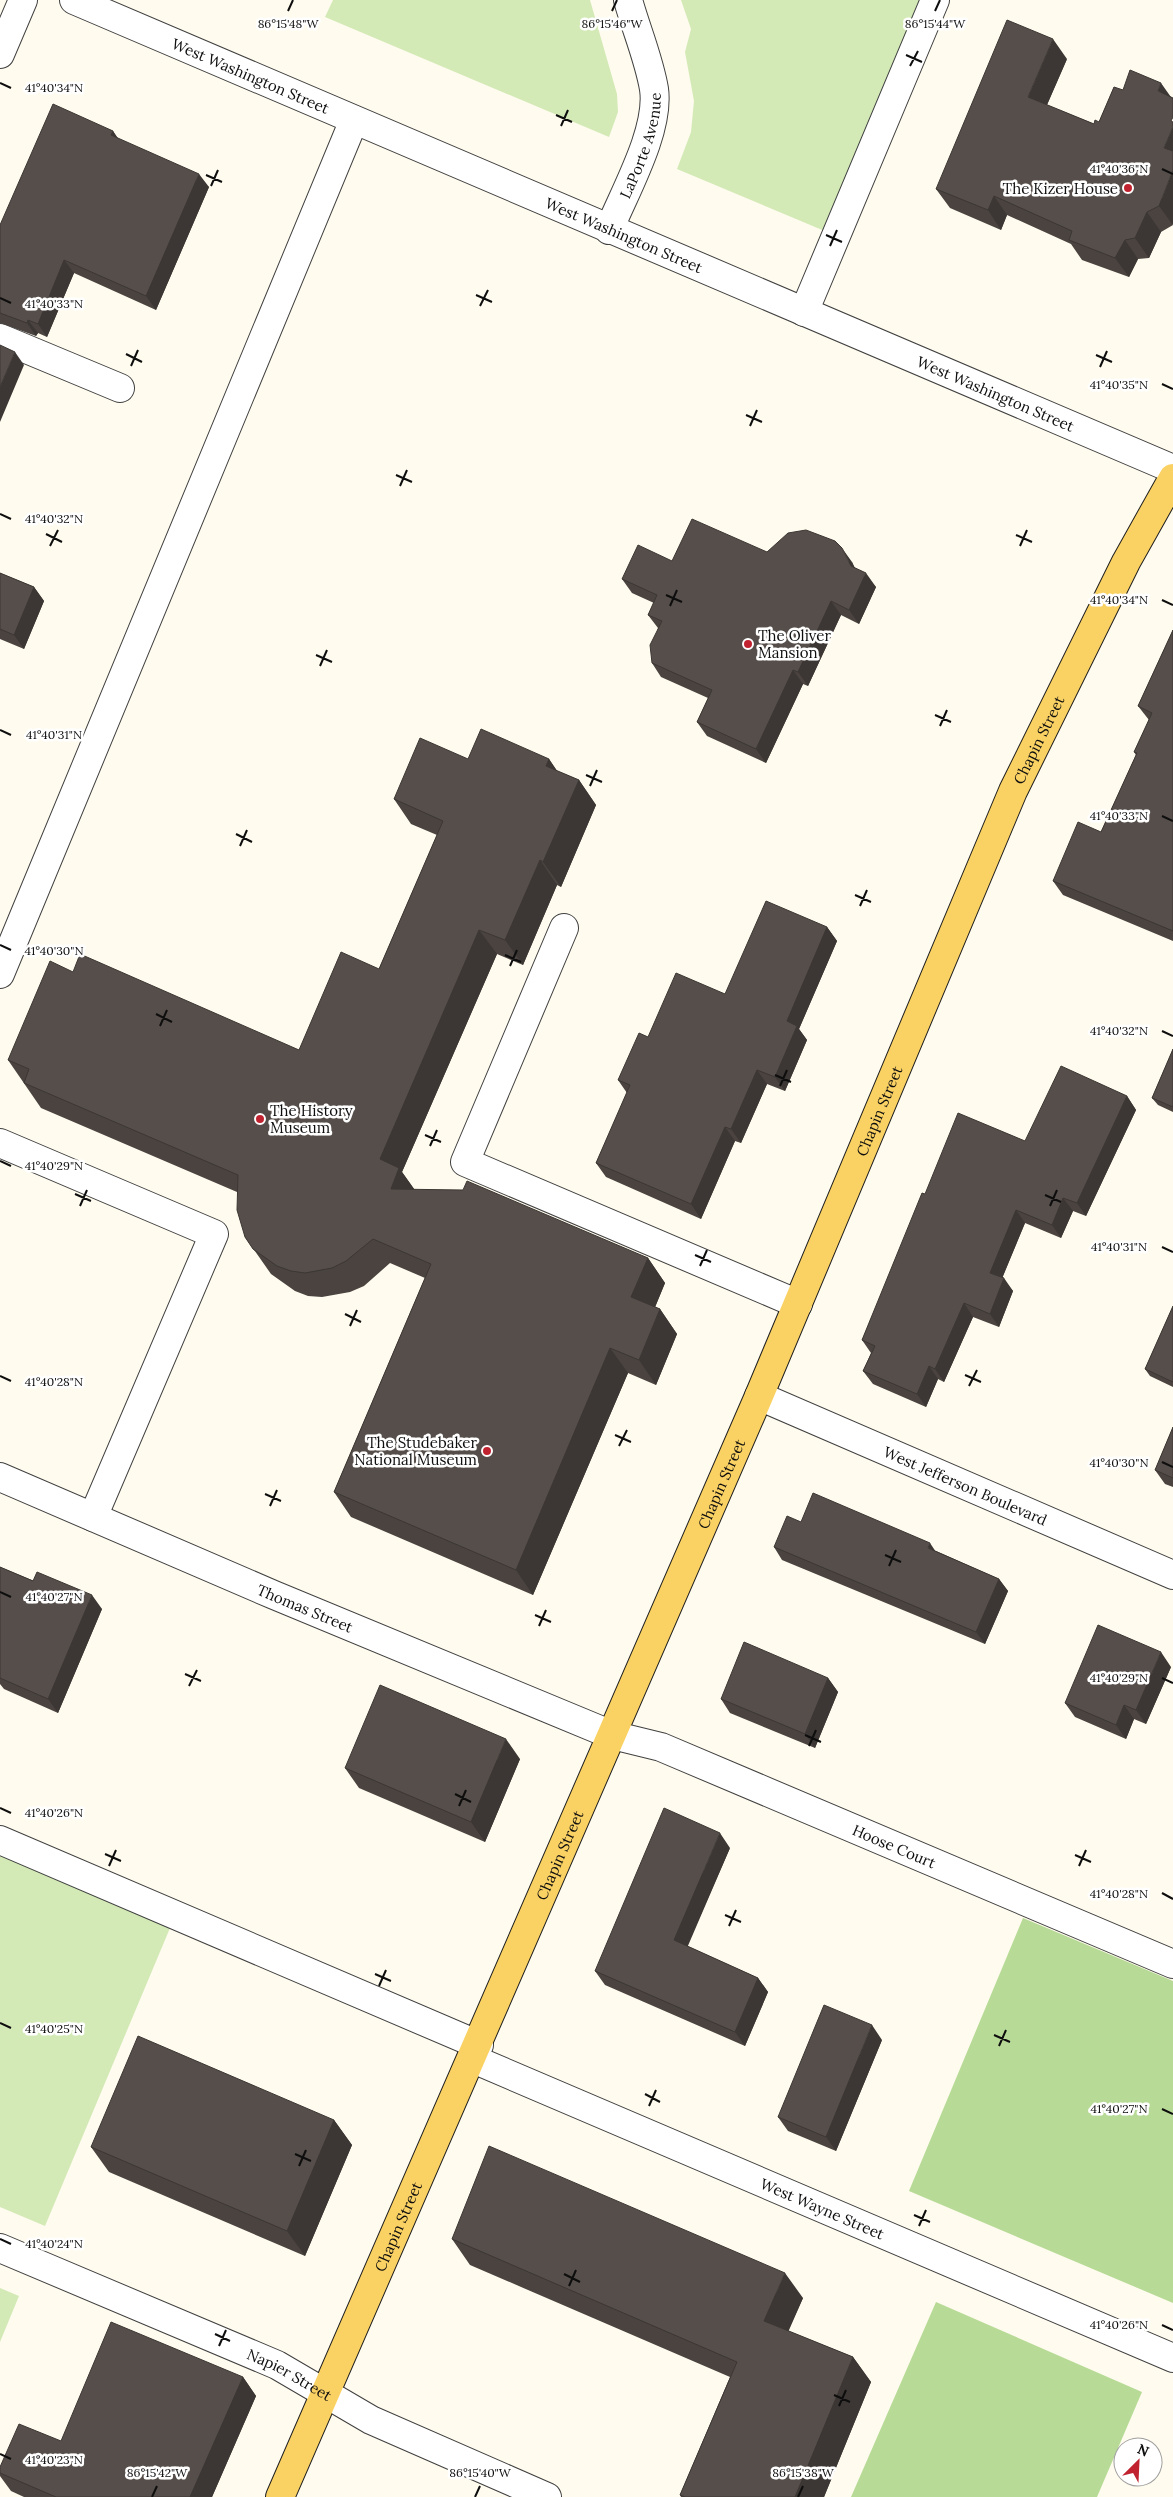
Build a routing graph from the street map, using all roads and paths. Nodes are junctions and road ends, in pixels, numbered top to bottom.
1 (23, 0) edge
2 (74, 0) edge
3 (628, 0) edge
4 (935, 0) edge
5 (0, 54) edge
6 (354, 120) junction
7 (609, 230) junction
8 (804, 312) junction
9 (0, 338) edge
10 (120, 388) dead end
11 (1173, 469) edge
12 (1173, 478) edge
13 (564, 928) dead end
14 (0, 974) edge
15 (0, 1143) edge
16 (798, 1304) junction
17 (759, 1396) junction
18 (0, 1477) edge
19 (93, 1517) junction
20 (1173, 1575) edge
21 (612, 1735) junction
22 (0, 1840) edge
23 (1173, 1964) edge
24 (476, 2052) junction
25 (0, 2248) edge
26 (1173, 2358) edge
27 (326, 2393) junction
28 (280, 2497) edge
29 (548, 2497) edge

1 - 5 street
2 - 6 street, West Washington Street
3 - 7 street, LaPorte Avenue
4 - 8 street
6 - 7 street, West Washington Street
6 - 14 street
7 - 8 street, West Washington Street
8 - 11 street, West Washington Street
9 - 10 street
12 - 16 main road, Chapin Street
13 - 16 street
15 - 19 street
16 - 17 main road, Chapin Street
17 - 20 street, West Jefferson Boulevard
17 - 21 main road, Chapin Street
18 - 19 street, Thomas Street
19 - 21 street, Thomas Street
21 - 23 street, Hoose Court
21 - 24 main road, Chapin Street
22 - 24 street, West Wayne Street
24 - 26 street, West Wayne Street
24 - 27 main road, Chapin Street
25 - 27 street, Napier Street
27 - 28 main road, Chapin Street
27 - 29 street, Napier Street

